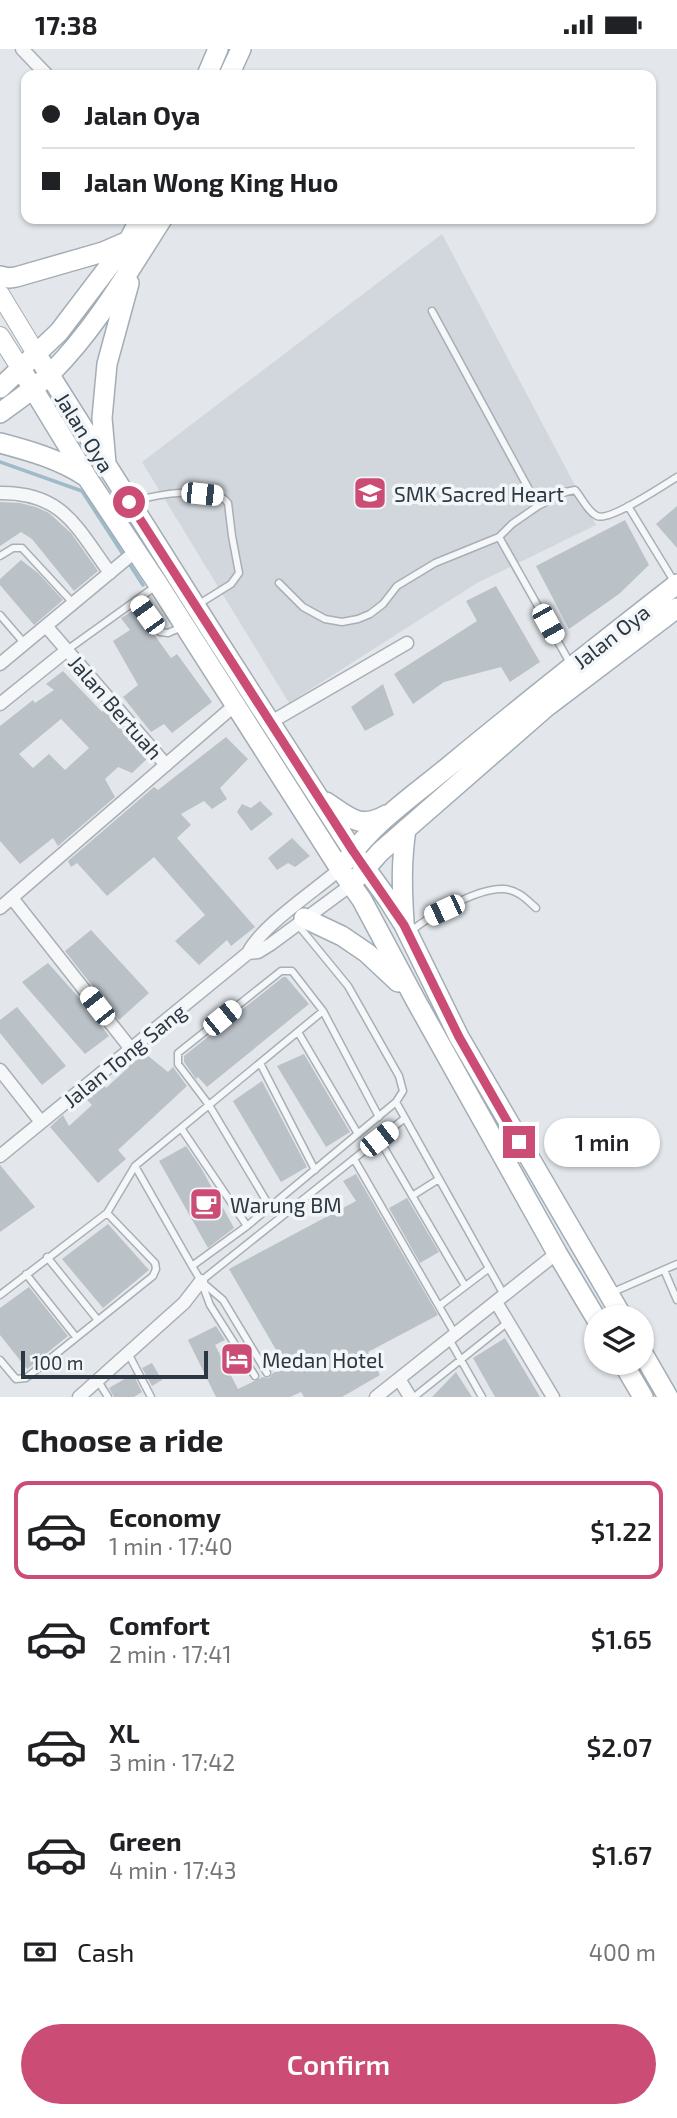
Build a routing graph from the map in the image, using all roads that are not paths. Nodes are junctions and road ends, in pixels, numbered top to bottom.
1 (22, 49) edge
2 (218, 49) edge
3 (241, 49) edge
4 (42, 70) edge
5 (209, 70) edge
6 (231, 70) edge
7 (137, 224) edge
8 (159, 224) edge
9 (129, 240) junction
10 (135, 262) junction
11 (0, 276) edge
12 (0, 294) edge
13 (432, 311) dead end
14 (0, 335) edge
15 (37, 355) junction
16 (21, 369) junction
17 (50, 374) junction
18 (0, 388) edge
19 (32, 388) junction
20 (0, 414) edge
21 (0, 443) edge
22 (106, 466) junction
23 (677, 477) edge
24 (88, 479) junction
25 (0, 493) edge
26 (129, 502) junction
27 (538, 506) junction
28 (628, 506) junction
29 (499, 537) junction
30 (0, 556) edge
31 (129, 557) junction
32 (110, 573) junction
33 (279, 583) dead end
34 (158, 584) junction
35 (677, 584) edge
36 (136, 600) junction
37 (73, 603) junction
38 (196, 606) junction
39 (677, 608) edge
40 (0, 615) edge
41 (46, 626) junction
42 (184, 627) junction
43 (407, 643) dead end
44 (25, 644) junction
45 (67, 650) junction
46 (0, 664) edge
47 (572, 667) junction
48 (0, 704) edge
49 (235, 705) junction
50 (271, 722) junction
51 (166, 765) junction
52 (320, 798) junction
53 (399, 808) junction
54 (405, 829) junction
55 (353, 851) junction
56 (366, 868) junction
57 (345, 877) junction
58 (12, 898) junction
59 (0, 908) edge
60 (536, 908) dead end
61 (300, 921) junction
62 (406, 929) junction
63 (248, 953) junction
64 (416, 1001) junction
65 (323, 1011) junction
66 (298, 1032) junction
67 (131, 1049) junction
68 (260, 1063) junction
69 (0, 1070) edge
70 (396, 1102) junction
71 (209, 1105) junction
72 (379, 1117) junction
73 (405, 1118) junction
74 (41, 1122) junction
75 (181, 1128) junction
76 (358, 1134) junction
77 (379, 1139) junction
78 (0, 1156) edge
79 (354, 1159) junction
80 (135, 1166) junction
81 (315, 1170) junction
82 (439, 1179) junction
83 (412, 1196) junction
84 (270, 1207) junction
85 (107, 1213) junction
86 (247, 1226) junction
87 (557, 1253) junction
88 (47, 1257) junction
89 (677, 1264) edge
90 (192, 1266) junction
91 (488, 1269) junction
92 (664, 1270) junction
93 (26, 1274) junction
94 (201, 1281) junction
95 (465, 1286) junction
96 (609, 1294) junction
97 (0, 1295) edge
98 (500, 1299) junction
99 (677, 1300) edge
100 (588, 1305) edge
101 (615, 1305) edge
102 (439, 1306) junction
103 (97, 1319) junction
104 (508, 1322) junction
105 (76, 1337) junction
106 (452, 1337) junction
107 (128, 1353) junction
108 (461, 1359) junction
109 (0, 1360) edge
110 (267, 1373) dead end
111 (654, 1373) edge
112 (630, 1375) edge
113 (255, 1376) dead end
114 (399, 1379) junction
115 (97, 1380) junction
116 (79, 1397) edge
117 (108, 1397) edge
118 (151, 1397) edge
119 (376, 1397) edge
120 (412, 1397) edge
121 (482, 1397) edge
122 (553, 1397) edge
123 (643, 1397) edge
124 (668, 1397) edge

1 - 4 street
2 - 5 main road
3 - 6 main road
7 - 9 main road
8 - 10 main road
9 - 11 main road
9 - 15 main road
10 - 17 main road
10 - 22 main road
12 - 15 main road, Jalan Oya
13 - 27 lane
14 - 16 main road, Jalan Oya
15 - 16 main road
15 - 17 main road, Jalan Oya
16 - 18 main road
16 - 19 main road, Jalan Oya
17 - 19 main road
17 - 22 main road, Jalan Oya
19 - 20 main road
19 - 24 main road, Jalan Oya
21 - 24 main road
22 - 26 main road, Jalan Oya
23 - 28 lane
24 - 31 main road, Jalan Oya
25 - 32 street
26 - 38 main road, Jalan Oya
26 - 38 lane
27 - 28 lane
27 - 29 lane
28 - 35 lane
29 - 33 lane
29 - 47 lane
30 - 37 lane
31 - 32 street
31 - 34 main road, Jalan Oya
32 - 37 street
34 - 36 lane
34 - 42 main road, Jalan Oya
35 - 47 main road, Jalan Oya
36 - 42 lane
36 - 45 lane
37 - 41 street
38 - 50 main road, Jalan Oya
39 - 54 main road, Jalan Oya
40 - 44 lane
41 - 44 street
41 - 45 street
42 - 49 main road, Jalan Oya
43 - 50 street
44 - 46 street
45 - 48 street, Jalan Bertuah
45 - 51 street, Jalan Bertuah
47 - 53 main road, Jalan Oya
49 - 51 street
49 - 57 main road, Jalan Oya
50 - 52 main road, Jalan Oya
51 - 58 street
52 - 53 main road
52 - 55 main road, Jalan Oya
53 - 55 main road, Jalan Oya
54 - 56 main road, Jalan Oya
54 - 62 main road
55 - 56 main road, Jalan Oya
55 - 57 main road, Jalan Oya
56 - 57 main road, Jalan Oya
56 - 62 main road
57 - 61 street, Jalan Tong Sang
57 - 63 street, Jalan Tong Sang
57 - 64 main road
58 - 59 street
58 - 67 street
60 - 62 lane
61 - 63 street, Jalan Tong Sang
61 - 64 main road
61 - 70 lane
62 - 96 main road
63 - 67 street, Jalan Tong Sang
64 - 87 main road
65 - 66 lane
65 - 71 lane
65 - 72 lane
66 - 68 lane
66 - 76 lane
67 - 74 street, Jalan Tong Sang
68 - 71 lane
68 - 81 lane
69 - 74 street
70 - 72 lane
70 - 73 lane
71 - 75 lane
71 - 84 lane
72 - 76 lane
73 - 77 lane
73 - 82 lane
74 - 78 street, Jalan Tong Sang
75 - 80 lane
75 - 86 lane
76 - 81 lane
77 - 79 lane
77 - 83 lane
79 - 94 lane
79 - 102 lane
80 - 85 lane
80 - 90 lane
81 - 84 lane
82 - 83 lane
82 - 91 lane
83 - 95 lane
84 - 86 lane
85 - 88 lane
85 - 103 lane
86 - 90 lane
87 - 98 street
87 - 100 main road
88 - 93 lane
88 - 103 lane
89 - 92 lane
90 - 94 lane
91 - 95 lane
91 - 98 lane
92 - 96 lane
92 - 99 lane
93 - 97 lane
93 - 105 lane
94 - 107 street
94 - 110 lane
94 - 113 lane
95 - 102 lane
96 - 101 main road
98 - 104 street
98 - 106 street
102 - 106 lane
103 - 105 lane
104 - 108 lane
104 - 122 street
105 - 109 lane
106 - 108 lane
106 - 114 street
107 - 115 street
107 - 118 lane
108 - 120 lane
108 - 121 lane
111 - 124 main road
112 - 123 main road
114 - 119 street
114 - 120 street
115 - 116 street
115 - 117 lane

